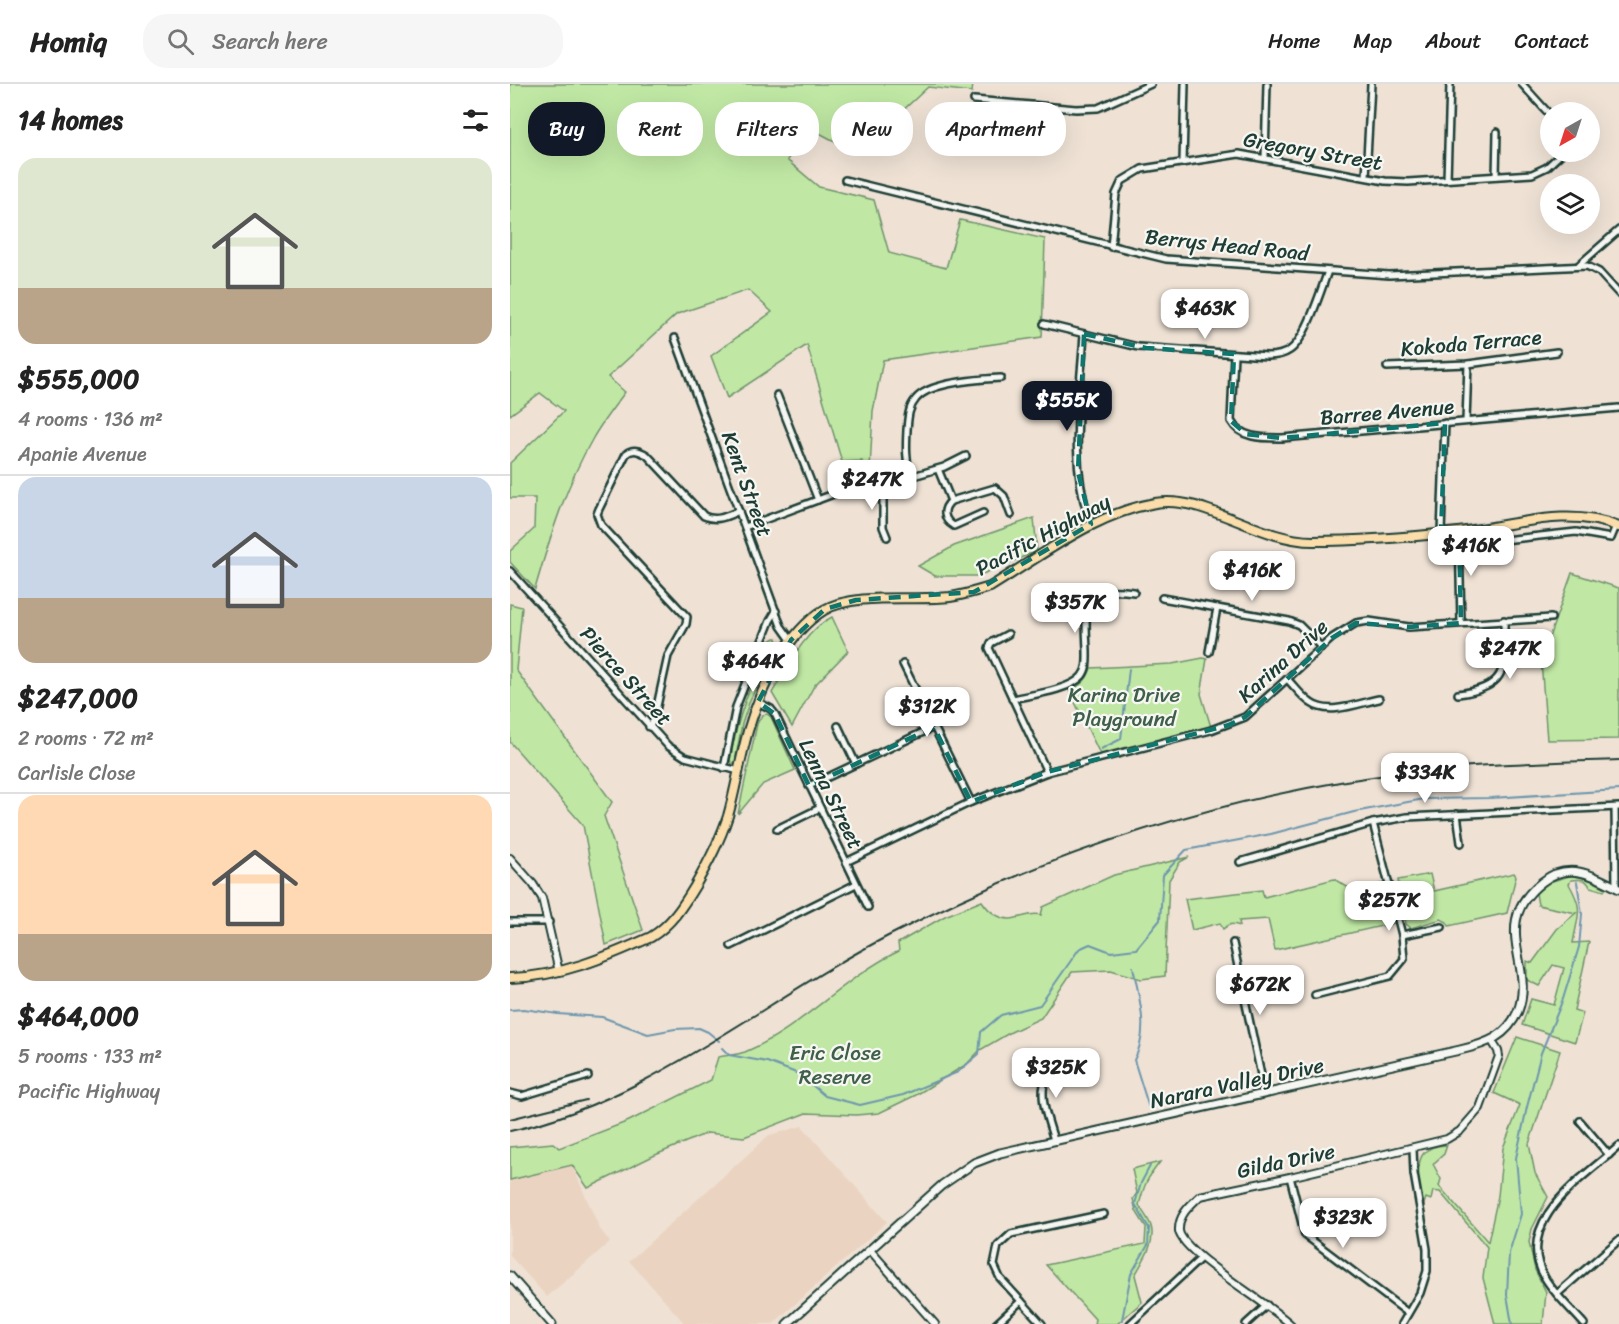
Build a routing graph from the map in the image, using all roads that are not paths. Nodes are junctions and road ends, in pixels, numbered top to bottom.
1 (1151, 84) edge
2 (1185, 84) edge
3 (1268, 84) edge
4 (1371, 84) edge
5 (1450, 84) edge
6 (1522, 84) edge
7 (974, 99) dead end
8 (1540, 104) edge
9 (1497, 132) dead end
10 (1265, 158) junction
11 (1552, 162) edge
12 (1183, 163) junction
13 (1496, 176) junction
14 (1366, 177) junction
15 (1447, 179) junction
16 (844, 180) dead end
17 (1619, 230) edge
18 (1111, 247) junction
19 (1579, 265) junction
20 (1328, 271) junction
21 (1619, 294) edge
22 (1044, 324) dead end
23 (1084, 334) junction
24 (675, 338) dead end
25 (1557, 351) dead end
26 (1234, 354) junction
27 (1468, 364) junction
28 (1387, 367) dead end
29 (1001, 378) dead end
30 (777, 394) dead end
31 (1619, 408) edge
32 (1466, 422) junction
33 (1445, 423) junction
34 (966, 456) dead end
35 (938, 469) junction
36 (910, 477) junction
37 (883, 481) junction
38 (818, 500) junction
39 (951, 501) junction
40 (739, 511) junction
41 (983, 513) dead end
42 (1011, 515) dead end
43 (1091, 524) junction
44 (745, 527) junction
45 (1617, 527) edge
46 (1459, 532) junction
47 (1441, 533) junction
48 (887, 537) dead end
49 (1459, 545) junction
50 (510, 571) edge
51 (1134, 592) dead end
52 (1162, 598) dead end
53 (1217, 608) junction
54 (776, 611) junction
55 (1551, 618) dead end
56 (1504, 620) junction
57 (1461, 623) junction
58 (1008, 634) dead end
59 (792, 640) junction
60 (1321, 647) junction
61 (1209, 652) dead end
62 (903, 664) dead end
63 (1288, 680) junction
64 (1458, 694) dead end
65 (1012, 699) junction
66 (1379, 699) dead end
67 (758, 702) junction
68 (838, 726) dead end
69 (650, 727) junction
70 (934, 727) junction
71 (856, 764) junction
72 (724, 768) junction
73 (739, 771) junction
74 (1047, 772) junction
75 (809, 786) junction
76 (971, 802) junction
77 (820, 808) junction
78 (1617, 808) edge
79 (1457, 814) junction
80 (1373, 823) junction
81 (777, 829) dead end
82 (1461, 843) dead end
83 (510, 858) edge
84 (846, 862) junction
85 (1240, 862) dead end
86 (856, 884) junction
87 (1617, 888) edge
88 (868, 907) dead end
89 (510, 922) edge
90 (549, 922) junction
91 (1442, 927) dead end
92 (1402, 935) junction
93 (1233, 942) dead end
94 (731, 945) dead end
95 (559, 972) junction
96 (510, 978) edge
97 (1315, 995) dead end
98 (1492, 1041) junction
99 (1068, 1058) dead end
100 (588, 1076) dead end
101 (510, 1093) edge
102 (1265, 1094) junction
103 (1580, 1121) dead end
104 (1054, 1140) junction
105 (1619, 1146) edge
106 (1413, 1149) junction
107 (1609, 1155) junction
108 (1290, 1177) junction
109 (1104, 1214) dead end
110 (1618, 1243) edge
111 (870, 1250) junction
112 (1201, 1258) junction
113 (510, 1276) edge
114 (1557, 1294) junction
115 (1021, 1301) junction
116 (1267, 1305) junction
117 (1408, 1313) junction
118 (552, 1324) edge
119 (787, 1324) edge
120 (935, 1324) edge
121 (996, 1324) edge
122 (1042, 1324) edge
123 (1130, 1324) edge
124 (1246, 1324) edge
125 (1290, 1324) edge
126 (1402, 1324) edge
127 (1584, 1324) edge

1 - 7 street
2 - 12 street
3 - 10 street
4 - 14 street
5 - 15 street
6 - 8 street
9 - 13 street
10 - 12 street, Gregory Street
10 - 14 street, Gregory Street
11 - 13 street, Gregory Street
12 - 18 street, Gregory Street
13 - 15 street, Gregory Street
14 - 15 street, Gregory Street
16 - 18 street, Berrys Head Road
17 - 19 street
18 - 20 street, Berrys Head Road
19 - 20 street, Berrys Head Road
19 - 21 street
20 - 26 street
22 - 23 street
23 - 26 street
23 - 43 street
24 - 40 street, Kent Street
25 - 27 street, Kokoda Terrace
26 - 33 street, Barree Avenue
27 - 28 street, Kokoda Terrace
27 - 32 street
29 - 36 street
30 - 38 street
31 - 32 street, Barree Avenue
32 - 33 street, Barree Avenue
33 - 47 street
34 - 35 street
35 - 36 street
35 - 39 street
36 - 37 street
37 - 38 street
37 - 48 street
38 - 44 street
39 - 41 street
39 - 42 street
40 - 44 street, Kent Street
40 - 69 street
43 - 47 main road, Pacific Highway
43 - 59 main road, Pacific Highway
44 - 54 street, Kent Street
45 - 46 main road, Pacific Highway
45 - 49 street
46 - 47 main road, Pacific Highway
46 - 49 street
49 - 57 street
50 - 69 street, Pierce Street
51 - 65 street
52 - 53 street
53 - 60 street
53 - 61 street
54 - 59 street, Kent Street
54 - 72 street
55 - 56 street, Karina Drive
56 - 57 street, Karina Drive
56 - 64 street
57 - 60 street, Karina Drive
58 - 65 street
59 - 67 main road, Pacific Highway
60 - 63 street, Karina Drive
62 - 70 street
63 - 66 street
63 - 74 street, Karina Drive
65 - 74 street
67 - 73 main road, Pacific Highway
67 - 75 street, Lenna Street
68 - 71 street
69 - 72 street, Pierce Street
70 - 71 street
70 - 76 street
71 - 75 street
72 - 73 street, Pierce Street
73 - 95 main road, Pacific Highway
74 - 76 street, Karina Drive
75 - 77 street, Lenna Street
76 - 84 street, Karina Drive
77 - 81 street
77 - 84 street, Lenna Street
78 - 79 street
78 - 87 street
79 - 80 street
79 - 82 street
80 - 85 street
80 - 92 street
83 - 90 street
84 - 86 street, Lenna Street
86 - 88 street, Lenna Street
86 - 94 street
87 - 98 main road
89 - 90 street
90 - 95 street
91 - 92 street
92 - 97 street
93 - 102 street
95 - 96 main road, Pacific Highway
98 - 102 main road, Narara Valley Drive
98 - 106 street, Gilda Drive
99 - 104 street
100 - 101 street
102 - 104 main road, Narara Valley Drive
103 - 107 street
104 - 111 main road, Narara Valley Drive
105 - 107 street
106 - 108 street, Gilda Drive
106 - 117 street
107 - 114 street
108 - 112 street, Gilda Drive
108 - 117 street
109 - 115 street
110 - 114 street
111 - 119 main road, Narara Valley Drive
111 - 120 street
112 - 116 street, Gilda Drive
112 - 123 street
113 - 118 main road
114 - 127 street
115 - 121 street
115 - 122 street
116 - 124 street
116 - 125 street, Gilda Drive
117 - 126 street

